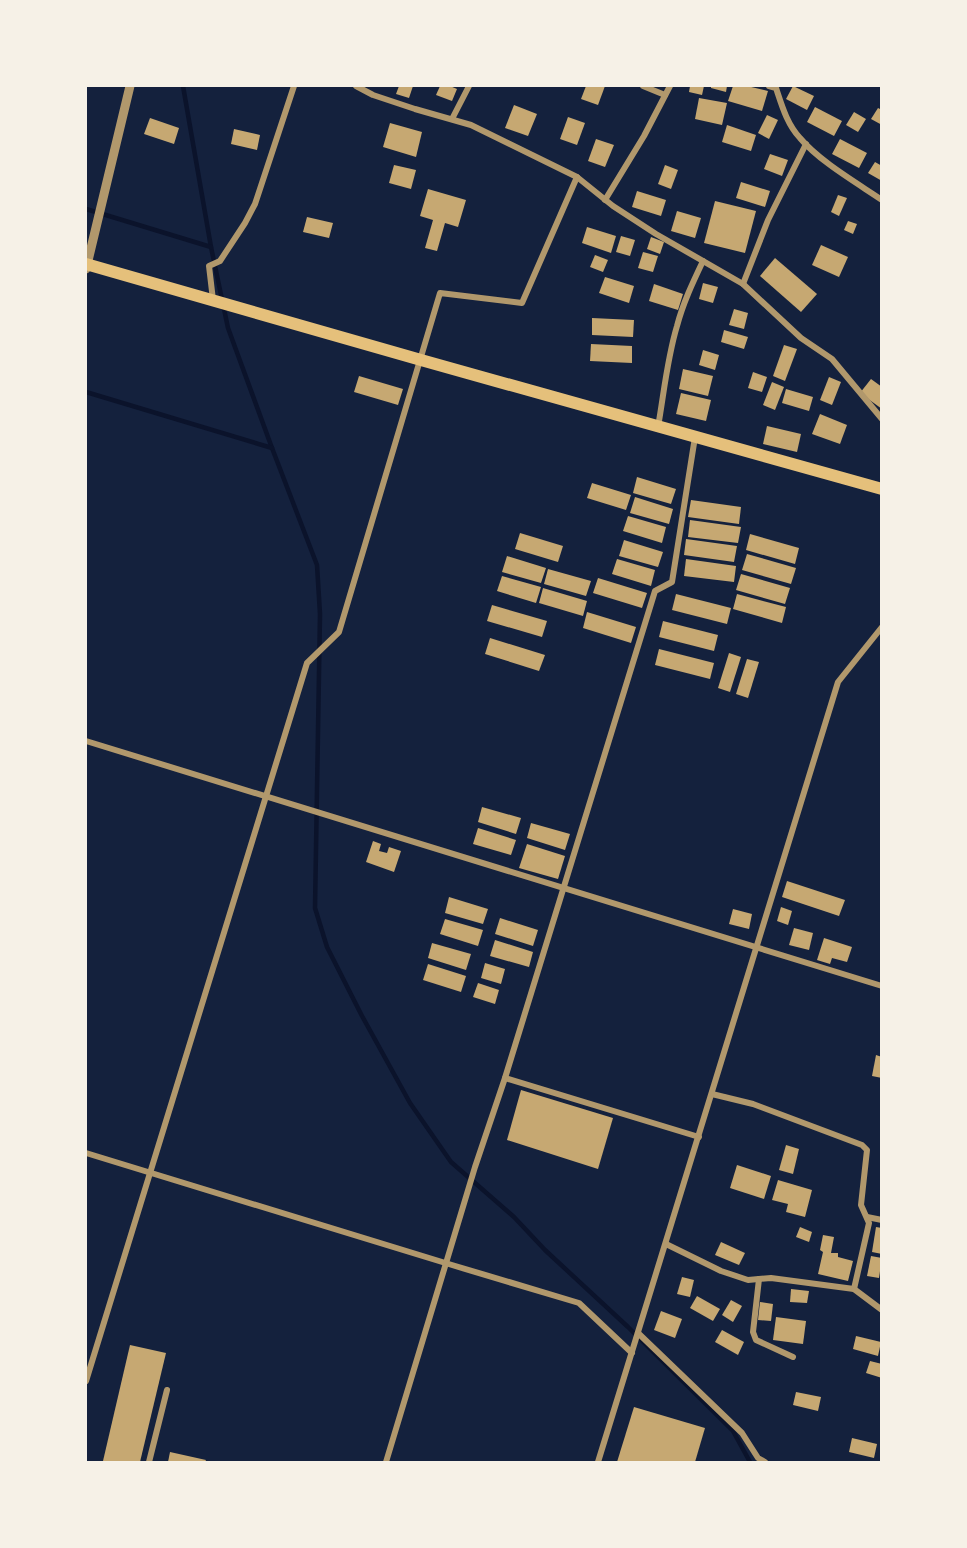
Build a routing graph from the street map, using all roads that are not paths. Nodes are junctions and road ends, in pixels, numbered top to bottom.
1 (130, 86) edge
2 (294, 86) edge
3 (356, 86) edge
4 (469, 86) edge
5 (643, 86) edge
6 (670, 86) edge
7 (774, 86) edge
8 (665, 95) junction
9 (452, 119) junction
10 (806, 144) junction
11 (577, 177) junction
12 (605, 200) junction
13 (882, 200) edge
14 (703, 261) junction
15 (86, 266) edge
16 (743, 284) junction
17 (213, 301) junction
18 (420, 360) junction
19 (882, 419) edge
20 (658, 427) junction
21 (695, 437) junction
22 (882, 489) edge
23 (882, 627) edge
24 (86, 741) edge
25 (266, 797) junction
26 (563, 888) junction
27 (756, 948) junction
28 (882, 986) edge
29 (505, 1078) junction
30 (712, 1094) junction
31 (699, 1137) junction
32 (86, 1152) edge
33 (150, 1173) junction
34 (867, 1217) junction
35 (882, 1220) edge
36 (666, 1244) junction
37 (447, 1264) junction
38 (759, 1279) junction
39 (854, 1289) junction
40 (882, 1310) edge
41 (638, 1333) junction
42 (632, 1353) junction
43 (793, 1357) dead end
44 (86, 1381) edge
45 (167, 1390) dead end
46 (149, 1462) edge
47 (386, 1462) edge
48 (598, 1462) edge
49 (765, 1462) edge

1 - 15 street
2 - 17 street
3 - 9 street
4 - 9 street
5 - 8 street
6 - 8 street
7 - 10 street
8 - 12 street
9 - 11 street
10 - 13 street
10 - 16 street
11 - 12 street
11 - 18 street
12 - 14 street
14 - 16 street
14 - 20 street
15 - 17 highway
16 - 19 street
17 - 18 highway
18 - 20 highway
18 - 25 street
20 - 21 highway
21 - 22 highway
21 - 26 street
23 - 27 street
24 - 25 street
25 - 26 street
25 - 33 street
26 - 27 street
26 - 29 street
27 - 28 street
27 - 30 street
29 - 31 street
29 - 37 street
30 - 31 street
30 - 34 street
31 - 36 street
32 - 33 street
33 - 37 street
33 - 44 street
34 - 35 street
34 - 39 street
36 - 38 street
36 - 41 street
37 - 42 street
37 - 47 street
38 - 39 street
38 - 43 street
39 - 40 street
41 - 42 street
41 - 49 street
42 - 48 street
45 - 46 street

